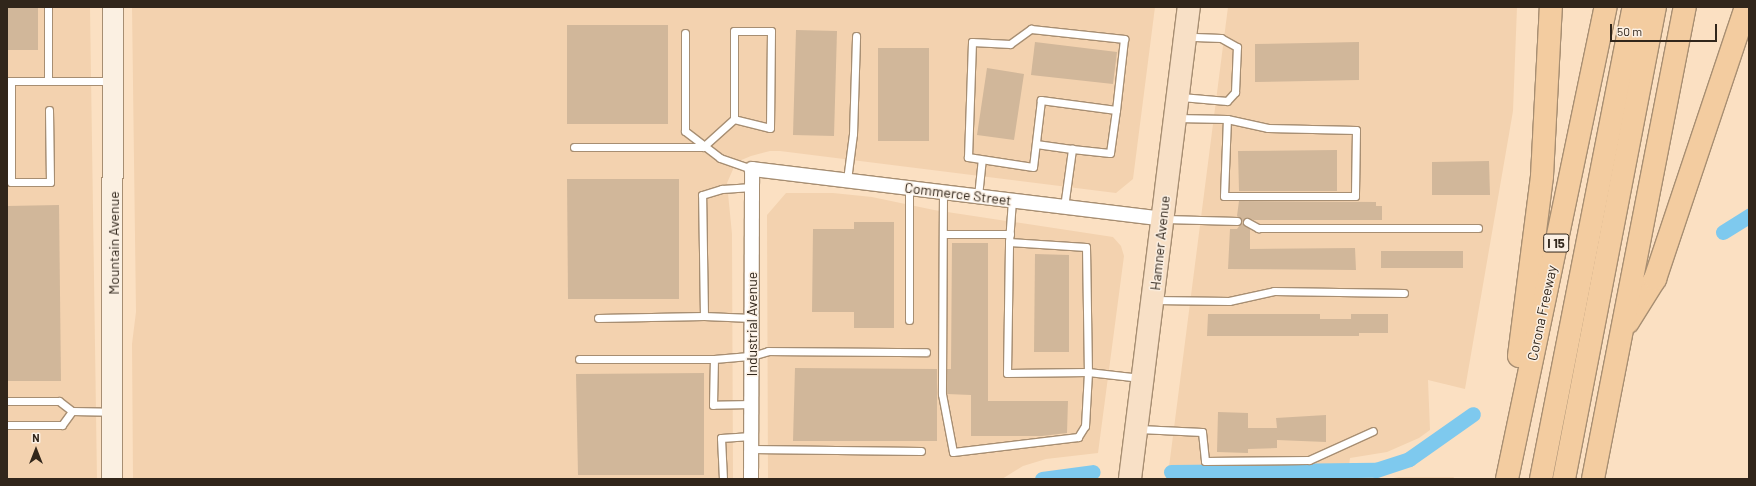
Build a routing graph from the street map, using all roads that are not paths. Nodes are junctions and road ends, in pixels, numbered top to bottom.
1 (48, 7) edge
2 (113, 7) edge
3 (1189, 7) edge
4 (1551, 7) edge
5 (1606, 7) edge
6 (1634, 7) edge
7 (1655, 7) edge
8 (1685, 7) edge
9 (1746, 7) edge
10 (685, 33) dead end
11 (856, 36) dead end
12 (1185, 36) junction
13 (9, 81) edge
14 (48, 81) junction
15 (114, 81) junction
16 (1177, 97) junction
17 (49, 110) dead end
18 (1116, 110) junction
19 (1174, 118) junction
20 (734, 119) junction
21 (1227, 120) junction
22 (1036, 144) junction
23 (574, 147) dead end
24 (703, 147) junction
25 (1072, 149) junction
26 (982, 160) junction
27 (752, 169) junction
28 (847, 180) junction
29 (752, 187) junction
30 (909, 188) junction
31 (943, 192) junction
32 (978, 196) junction
33 (1012, 200) junction
34 (1064, 207) junction
35 (1163, 219) junction
36 (1237, 221) dead end
37 (1247, 222) dead end
38 (1478, 228) dead end
39 (943, 234) junction
40 (1010, 234) junction
41 (1009, 242) junction
42 (1404, 293) dead end
43 (1154, 300) junction
44 (704, 316) junction
45 (598, 318) dead end
46 (752, 318) junction
47 (909, 320) dead end
48 (1621, 333) junction
49 (926, 352) dead end
50 (752, 356) junction
51 (579, 359) dead end
52 (714, 359) junction
53 (1088, 372) junction
54 (1143, 379) junction
55 (7, 401) edge
56 (752, 404) junction
57 (72, 411) junction
58 (113, 412) junction
59 (7, 425) edge
60 (1137, 429) junction
61 (1373, 431) dead end
62 (752, 443) junction
63 (921, 451) dead end
64 (112, 479) edge
65 (723, 479) edge
66 (752, 479) edge
67 (1130, 479) edge
68 (1505, 479) edge
69 (1541, 479) edge
70 (1564, 479) edge
71 (1592, 479) edge

1 - 14 lane
2 - 15 main road, Mountain Avenue
3 - 12 main road, Hamner Avenue
4 - 68 highway
5 - 68 highway, Corona Freeway / I 15
6 - 69 highway
7 - 70 highway
8 - 48 highway
9 - 48 highway
10 - 24 lane
11 - 28 lane
12 - 16 main road, Hamner Avenue
12 - 16 lane
13 - 14 lane
13 - 17 lane
14 - 15 lane
15 - 58 main road, Mountain Avenue
16 - 19 main road, Hamner Avenue
18 - 22 lane
18 - 25 lane
18 - 26 lane
19 - 21 lane
19 - 35 main road, Hamner Avenue
20 - 20 lane
20 - 24 lane
21 - 21 lane
22 - 25 lane
22 - 26 lane
23 - 24 lane
24 - 27 lane
25 - 34 lane
26 - 32 lane
27 - 28 street, Commerce Street
27 - 29 street, Industrial Avenue
28 - 30 street, Commerce Street
29 - 44 lane
29 - 46 street, Industrial Avenue
30 - 31 street, Commerce Street
30 - 47 lane
31 - 32 street, Commerce Street
31 - 39 lane
32 - 33 street, Commerce Street
33 - 34 street, Commerce Street
33 - 40 lane
34 - 35 street, Commerce Street
35 - 36 lane
35 - 43 main road, Hamner Avenue
37 - 38 lane
39 - 40 lane
39 - 53 lane
40 - 41 lane
41 - 53 lane
41 - 53 lane
42 - 43 lane
43 - 54 main road, Hamner Avenue
44 - 45 lane
44 - 46 lane
46 - 50 street, Industrial Avenue
48 - 71 highway
49 - 50 lane
50 - 52 lane
50 - 56 street, Industrial Avenue
51 - 52 lane
52 - 56 lane
53 - 54 lane
54 - 60 main road, Hamner Avenue
55 - 57 lane
56 - 62 street, Industrial Avenue
57 - 58 lane
57 - 59 lane
58 - 64 main road, Mountain Avenue
60 - 61 lane
60 - 67 main road, Hamner Avenue
62 - 63 lane
62 - 65 lane
62 - 66 street, Industrial Avenue

